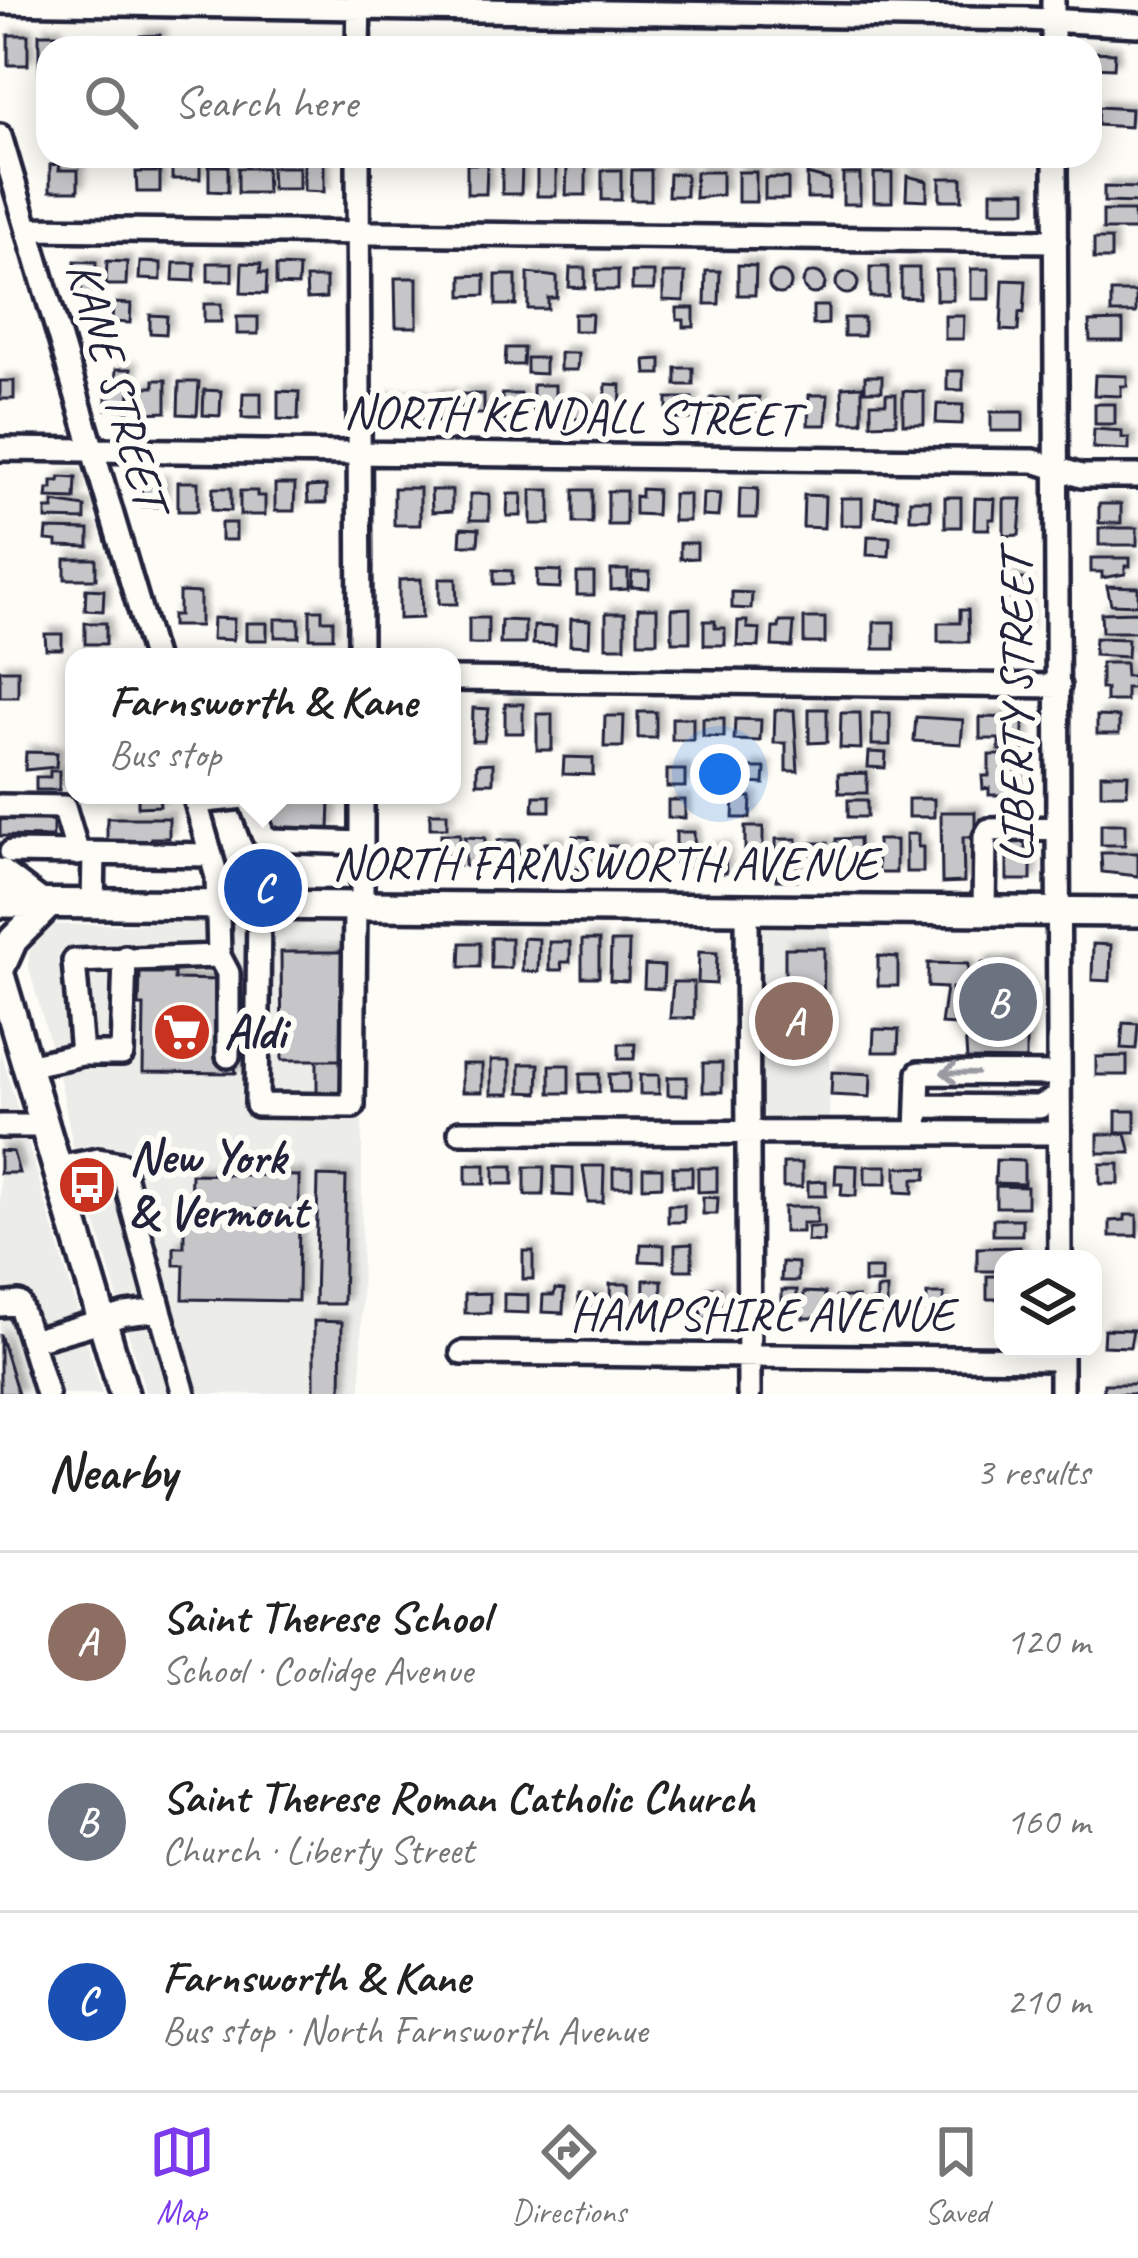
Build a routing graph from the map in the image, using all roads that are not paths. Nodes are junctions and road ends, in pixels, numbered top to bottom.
1 (0, 2) edge
2 (175, 2) edge
3 (358, 4) edge
4 (1053, 11) edge
5 (1138, 26) edge
6 (358, 36) edge
7 (0, 136) edge
8 (358, 168) edge
9 (1054, 168) edge
10 (28, 229) junction
11 (358, 232) junction
12 (1056, 241) junction
13 (0, 449) edge
14 (91, 449) junction
15 (359, 455) junction
16 (1057, 468) junction
17 (1138, 476) edge
18 (151, 648) edge
19 (360, 648) edge
20 (461, 680) edge
21 (1059, 686) junction
22 (197, 804) edge
23 (251, 804) edge
24 (362, 804) edge
25 (0, 806) edge
26 (1058, 828) junction
27 (362, 844) junction
28 (86, 854) junction
29 (211, 855) junction
30 (5, 863) edge
31 (0, 903) edge
32 (45, 904) junction
33 (93, 904) junction
34 (220, 906) junction
35 (359, 906) junction
36 (259, 907) junction
37 (747, 908) junction
38 (984, 911) junction
39 (1057, 912) junction
40 (1138, 912) edge
41 (219, 956) junction
42 (125, 957) junction
43 (1, 981) edge
44 (9, 1035) edge
45 (82, 1054) junction
46 (228, 1056) dead end
47 (27, 1066) junction
48 (1059, 1085) junction
49 (918, 1106) junction
50 (0, 1126) edge
51 (45, 1126) junction
52 (747, 1131) junction
53 (460, 1132) dead end
54 (917, 1132) junction
55 (1059, 1133) junction
56 (57, 1168) junction
57 (1060, 1250) edge
58 (0, 1305) edge
59 (160, 1310) junction
60 (103, 1321) junction
61 (32, 1342) junction
62 (462, 1353) dead end
63 (994, 1355) edge
64 (748, 1357) junction
65 (1061, 1358) edge
66 (47, 1394) edge
67 (124, 1394) edge
68 (184, 1394) edge
69 (749, 1394) edge
70 (1061, 1394) edge

1 - 2 street
2 - 3 street
3 - 4 street
3 - 6 street
4 - 5 street
7 - 10 street, KANE STREET
8 - 11 street
9 - 12 street, LIBERTY STREET
10 - 11 street
10 - 14 street, KANE STREET
11 - 12 street
11 - 15 street
12 - 16 street, LIBERTY STREET
13 - 14 street, NORTH KENDALL STREET
14 - 15 street, NORTH KENDALL STREET
14 - 18 street, KANE STREET
15 - 16 street, NORTH KENDALL STREET
15 - 19 street
16 - 17 street, NORTH KENDALL STREET
16 - 21 street, LIBERTY STREET
20 - 21 street
21 - 26 street, LIBERTY STREET
22 - 29 street
23 - 27 street
24 - 27 street
25 - 28 street
26 - 38 street
26 - 39 street, LIBERTY STREET
27 - 35 street
28 - 29 street
28 - 30 street
28 - 33 street
29 - 34 street
30 - 32 main road
31 - 32 main road, NORTH FARNSWORTH AVENUE
32 - 33 main road, NORTH FARNSWORTH AVENUE
32 - 43 main road
33 - 34 main road, NORTH FARNSWORTH AVENUE
34 - 36 main road, NORTH FARNSWORTH AVENUE
34 - 41 street
35 - 36 main road, NORTH FARNSWORTH AVENUE
35 - 36 street
35 - 37 main road, NORTH FARNSWORTH AVENUE
37 - 38 main road, NORTH FARNSWORTH AVENUE
37 - 52 street
38 - 39 main road, NORTH FARNSWORTH AVENUE
39 - 40 main road, NORTH FARNSWORTH AVENUE
39 - 48 street, LIBERTY STREET
41 - 42 street
41 - 46 street
42 - 45 street
42 - 45 street
43 - 44 main road
44 - 47 main road
45 - 47 street
47 - 51 main road
48 - 49 street
48 -> 49 street
48 - 55 street, LIBERTY STREET
49 - 54 street
50 - 51 street
51 - 56 main road
52 - 53 street
52 - 54 street
52 - 64 street
54 - 55 street
55 - 57 street, LIBERTY STREET
56 - 59 street
56 - 60 main road
58 - 61 street
59 - 60 street
59 - 68 street
60 - 61 street
60 - 67 main road
61 - 66 street
62 - 64 street, HAMPSHIRE AVENUE
63 - 64 street, HAMPSHIRE AVENUE
64 - 69 street
65 - 70 street

